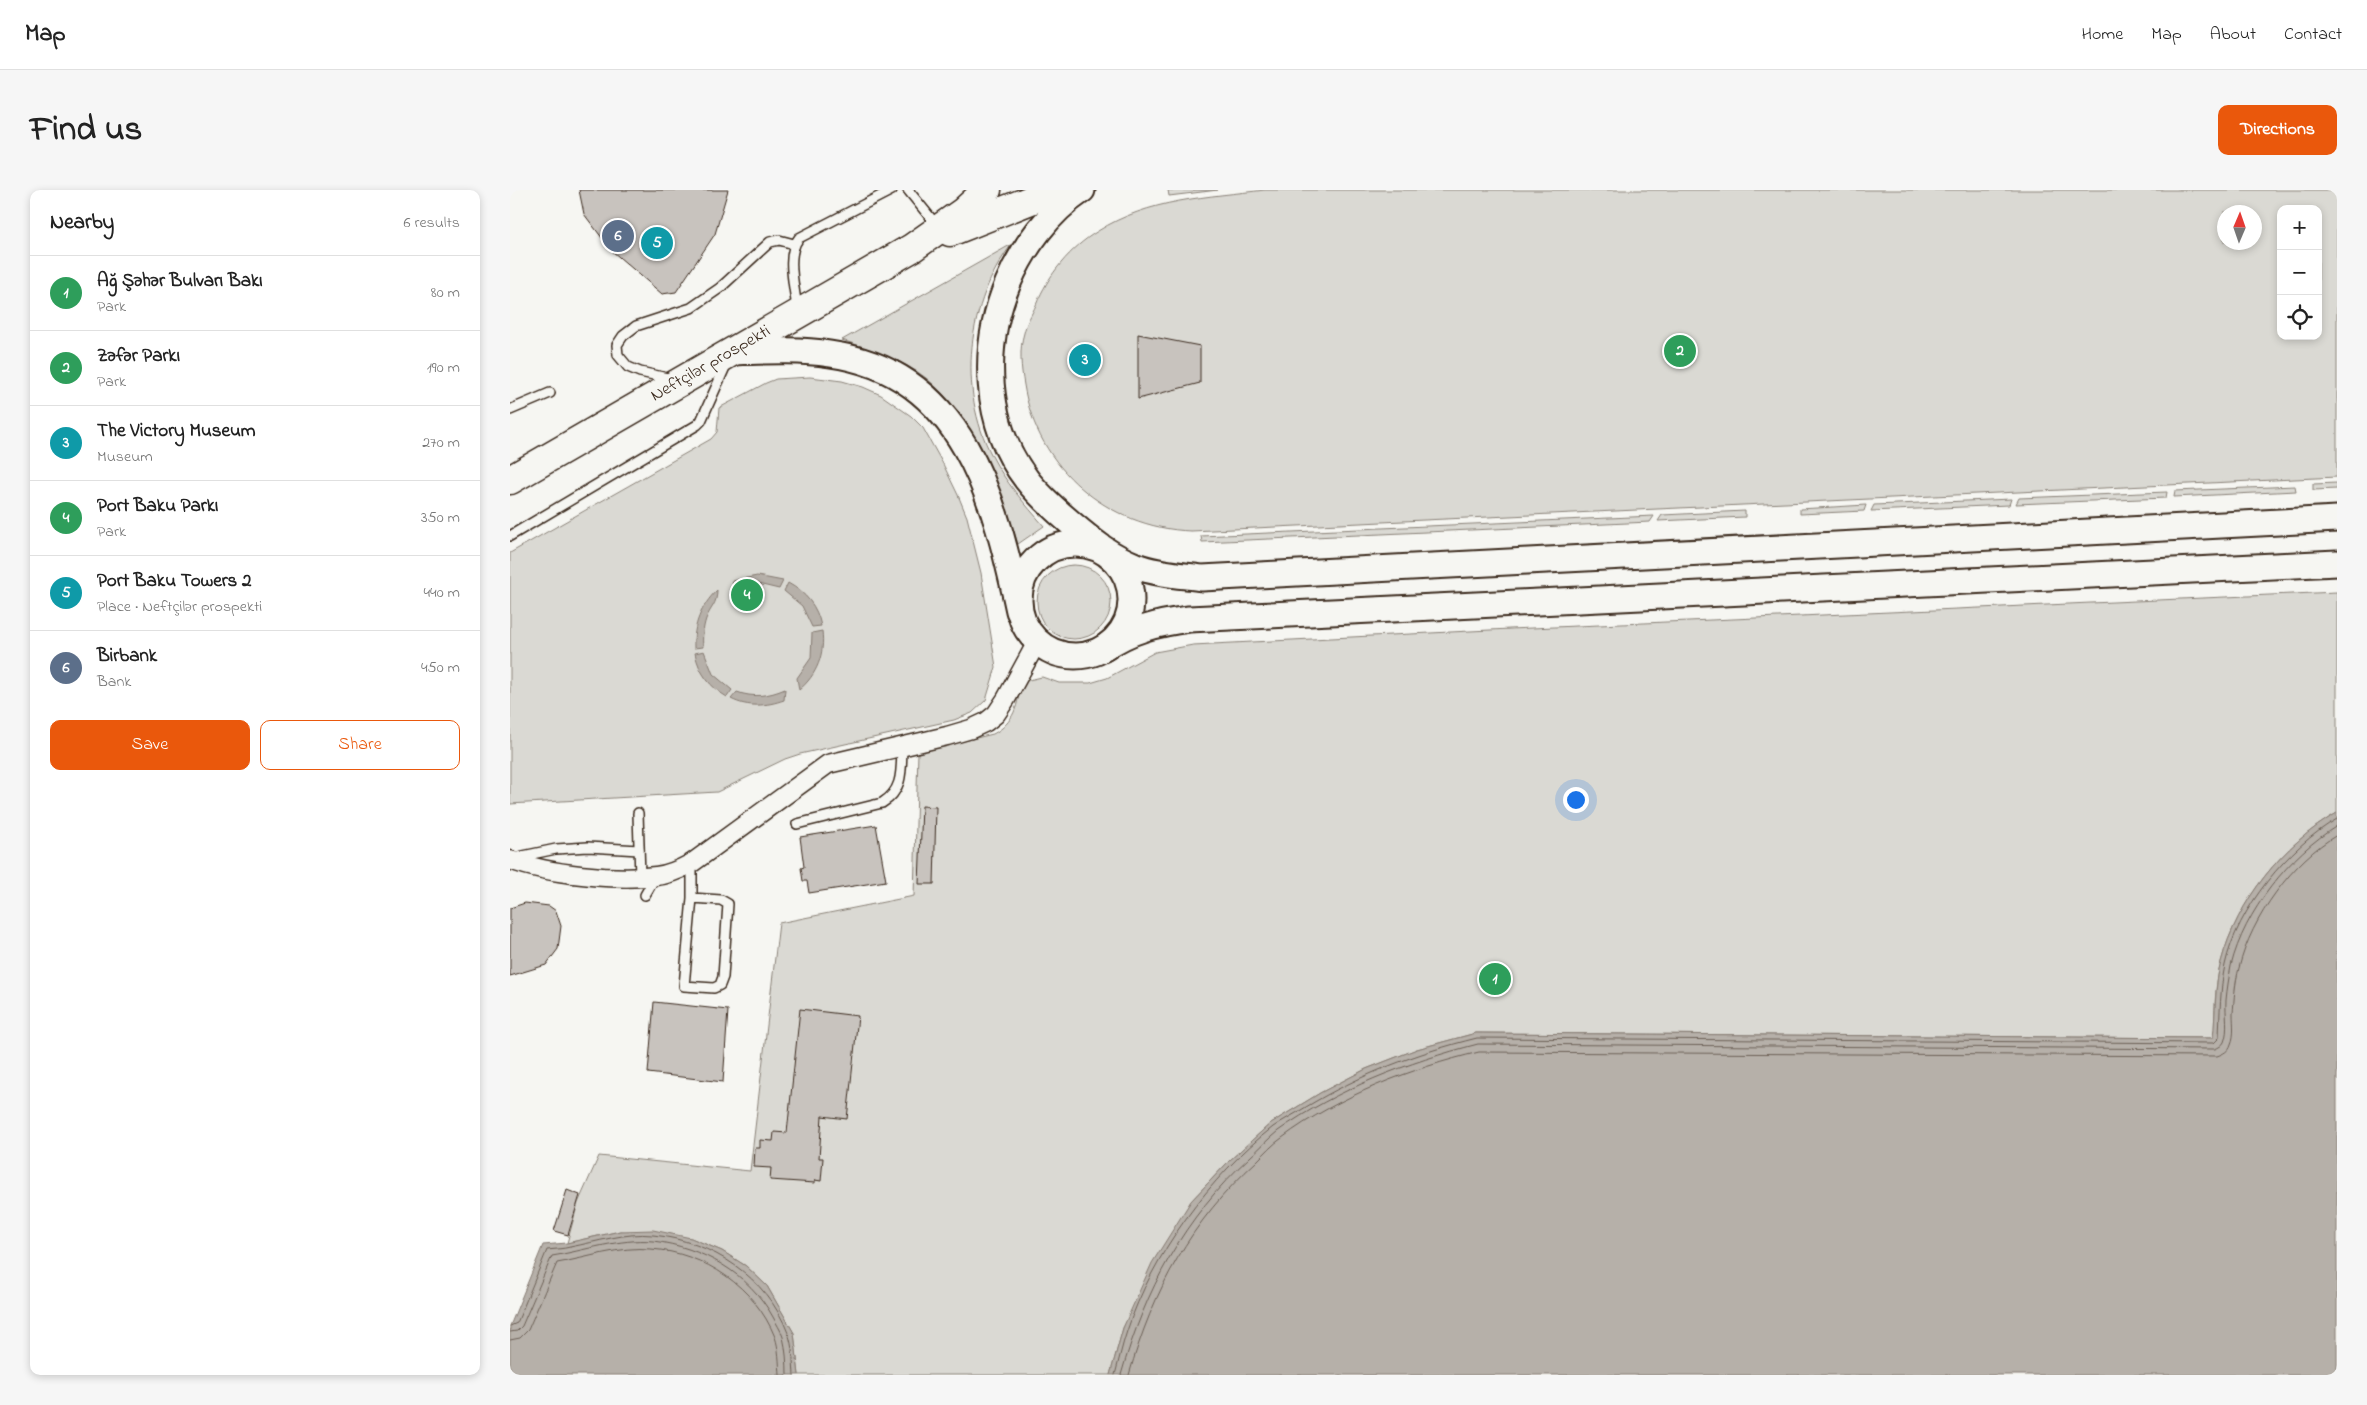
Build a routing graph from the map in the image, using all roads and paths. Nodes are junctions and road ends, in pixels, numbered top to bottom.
1 (892, 190) edge
2 (908, 190) edge
3 (987, 190) edge
4 (1056, 190) edge
5 (1082, 190) edge
6 (940, 229) junction
7 (794, 244) junction
8 (912, 248) junction
9 (798, 314) junction
10 (732, 352) junction
11 (682, 381) junction
12 (550, 393) dead end
13 (510, 410) edge
14 (510, 480) edge
15 (2337, 519) edge
16 (510, 536) edge
17 (1105, 552) junction
18 (2337, 563) edge
19 (1019, 611) junction
20 (1037, 642) junction
21 (1104, 648) junction
22 (902, 746) junction
23 (638, 812) dead end
24 (797, 824) dead end
25 (639, 850) junction
26 (510, 859) edge
27 (692, 863) junction
28 (648, 877) junction
29 (645, 894) dead end
30 (692, 898) junction

1 - 7 lane
2 - 6 lane
3 - 6 highway
4 - 8 highway
5 - 17 main road
6 - 8 highway
7 - 9 lane
7 - 11 lane
8 - 9 highway, Neftçilər prospekti
9 - 10 highway, Neftçilər prospekti
10 - 11 highway, Neftçilər prospekti
10 - 16 lane
10 - 19 main road
11 - 14 highway, Neftçilər prospekti
12 - 13 lane
15 - 17 main road
17 - 19 main road
17 - 21 main road
18 - 21 main road
19 - 20 main road
20 - 21 main road
20 - 22 street
22 - 24 lane
22 - 27 street
23 - 25 lane
25 - 26 lane
25 - 28 lane
26 - 28 street
27 - 28 street
27 - 30 lane
28 - 29 lane
30 - 30 lane

